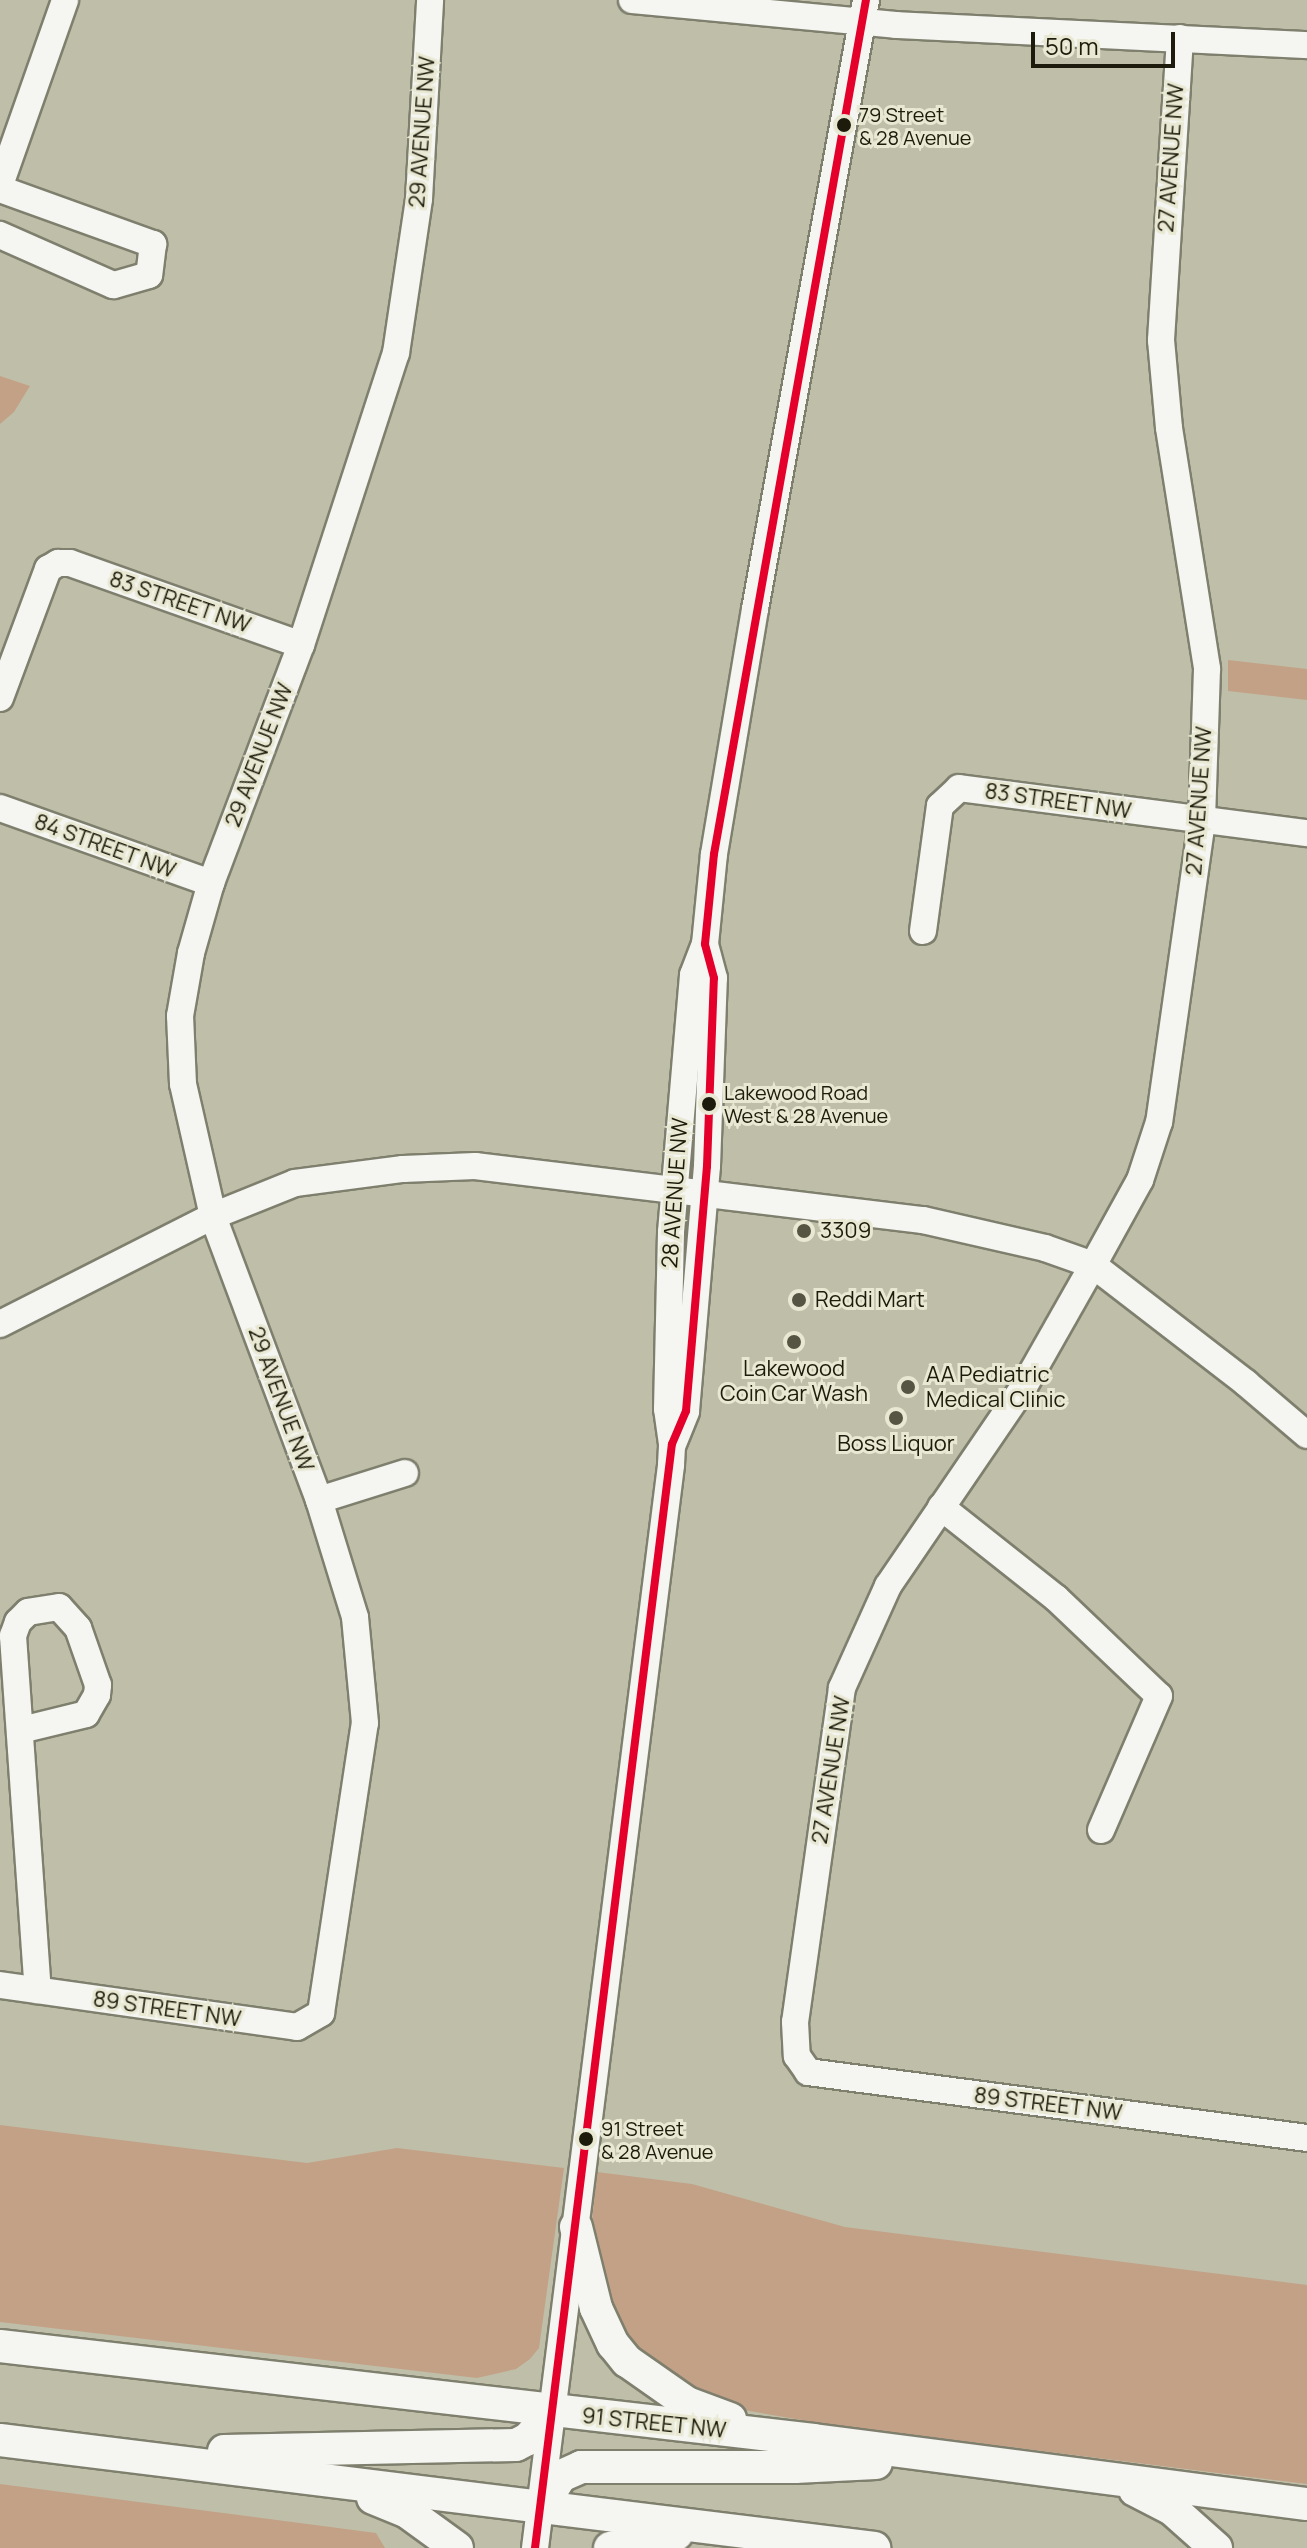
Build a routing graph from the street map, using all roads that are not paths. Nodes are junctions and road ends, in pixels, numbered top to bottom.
1 (65, 0) edge
2 (430, 0) edge
3 (632, 0) edge
4 (864, 11) edge
5 (1180, 38) junction
6 (1307, 45) edge
7 (0, 187) edge
8 (0, 235) edge
9 (301, 645) junction
10 (0, 698) edge
11 (0, 808) edge
12 (1202, 821) junction
13 (1307, 833) edge
14 (211, 883) junction
15 (923, 931) dead end
16 (705, 944) junction
17 (673, 1190) junction
18 (705, 1194) junction
19 (213, 1216) junction
20 (1093, 1265) junction
21 (0, 1324) edge
22 (1307, 1435) edge
23 (672, 1444) junction
24 (405, 1473) dead end
25 (319, 1500) junction
26 (941, 1507) junction
27 (21, 1730) junction
28 (1101, 1830) dead end
29 (0, 1985) edge
30 (38, 1990) junction
31 (297, 2027) joint
32 (797, 2056) joint
33 (1307, 2138) edge
34 (576, 2227) junction
35 (0, 2346) edge
36 (552, 2411) junction
37 (0, 2440) edge
38 (814, 2440) junction
39 (157, 2460) junction
40 (943, 2460) junction
41 (1038, 2469) junction
42 (329, 2481) junction
43 (1307, 2504) edge
44 (540, 2509) junction
45 (712, 2529) junction
46 (457, 2548) edge
47 (535, 2548) edge
48 (610, 2548) edge
49 (874, 2548) edge
50 (1216, 2548) edge

1 - 7 street
2 - 9 street, 29 AVENUE NW
3 - 4 street
4 - 5 street
4 - 16 street, 28 AVENUE NW
5 - 6 street
5 - 12 street, 27 AVENUE NW
7 - 8 street
9 - 10 street, 83 STREET NW
9 - 14 street, 29 AVENUE NW
11 - 14 street, 84 STREET NW
12 - 13 street, 83 STREET NW
12 - 15 street, 83 STREET NW
12 - 20 street, 27 AVENUE NW
14 - 19 street, 29 AVENUE NW
16 - 17 street, 28 AVENUE NW
16 - 18 street, 28 AVENUE NW
17 - 18 street
17 - 19 street
17 - 23 street, 28 AVENUE NW
18 - 20 street
18 - 23 street, 28 AVENUE NW
19 - 21 street
19 - 25 street, 29 AVENUE NW
20 - 22 street
20 - 26 street, 27 AVENUE NW
23 - 34 street, 28 AVENUE NW
24 - 25 street, 29 AVENUE NW
25 - 31 street, 29 AVENUE NW
26 - 28 street
26 - 32 street, 27 AVENUE NW
27 - 27 street
27 - 30 street
29 - 30 street, 89 STREET NW
30 - 31 street, 89 STREET NW
32 - 33 street, 89 STREET NW
34 - 36 street, 28 AVENUE NW
34 - 38 main road
35 - 36 main road, 91 STREET NW
36 - 38 main road, 91 STREET NW
36 - 39 main road
36 - 44 street, 28 AVENUE NW
37 - 39 main road
38 - 40 main road, 91 STREET NW
39 - 42 main road
40 - 41 main road, 91 STREET NW
40 - 44 main road
41 - 43 main road, 91 STREET NW
41 - 50 main road
42 - 44 main road
42 - 46 main road
44 - 45 main road
44 - 47 street, 28 AVENUE NW
45 - 48 main road
45 - 49 main road

